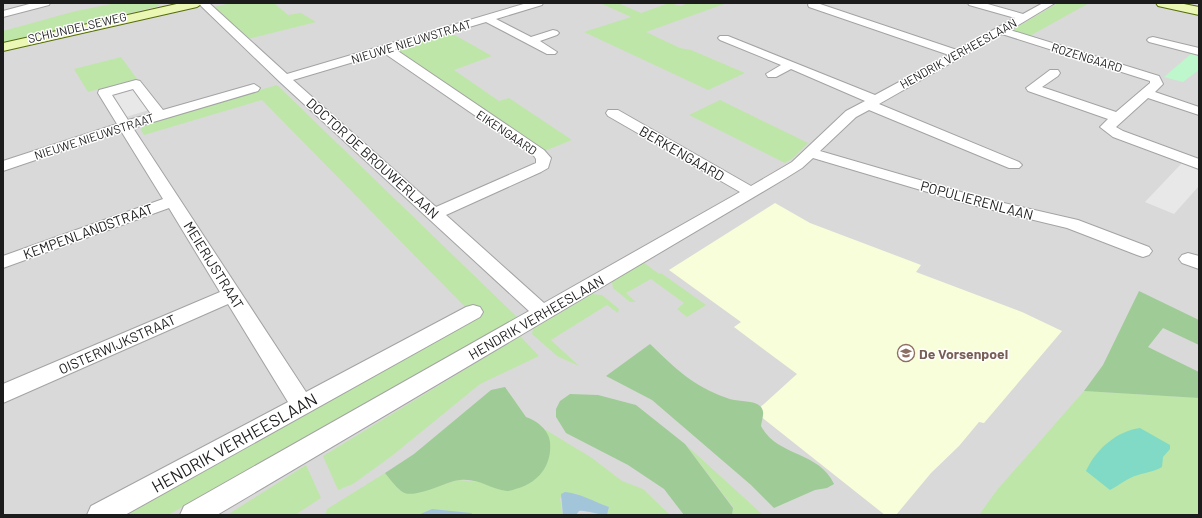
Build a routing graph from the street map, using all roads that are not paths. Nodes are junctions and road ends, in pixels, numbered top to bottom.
1 (45, 3) edge
2 (174, 3) edge
3 (197, 3) edge
4 (203, 3) edge
5 (538, 3) edge
6 (973, 3) edge
7 (1050, 3) edge
8 (1162, 3) edge
9 (812, 4) dead end
10 (1197, 10) edge
11 (3, 14) edge
12 (149, 14) junction
13 (1024, 17) junction
14 (487, 18) junction
15 (1000, 30) junction
16 (553, 32) dead end
17 (724, 38) dead end
18 (1153, 40) dead end
19 (530, 41) junction
20 (3, 43) edge
21 (3, 47) edge
22 (385, 48) junction
23 (3, 50) edge
24 (551, 52) dead end
25 (1199, 52) edge
26 (958, 54) junction
27 (791, 66) junction
28 (1054, 73) dead end
29 (772, 74) dead end
30 (284, 79) junction
31 (254, 88) dead end
32 (1145, 93) junction
33 (871, 102) junction
34 (1199, 111) edge
35 (613, 113) dead end
36 (159, 116) junction
37 (1117, 117) junction
38 (124, 126) junction
39 (810, 153) junction
40 (1199, 164) edge
41 (1014, 165) dead end
42 (3, 166) edge
43 (751, 192) junction
44 (173, 201) junction
45 (434, 214) junction
46 (1143, 251) dead end
47 (3, 262) edge
48 (232, 294) junction
49 (473, 312) dead end
50 (543, 313) junction
51 (3, 394) edge
52 (302, 405) junction
53 (100, 515) edge
54 (193, 515) edge

1 - 11 street
2 - 20 main road, SCHIJNDELSEWEG
3 - 12 main road, SCHIJNDELSEWEG
4 - 30 street, DOCTOR DE BROUWERLAAN
5 - 14 street, NIEUWE NIEUWSTRAAT
6 - 13 street
7 - 13 street, HENDRIK VERHEESLAAN
8 - 10 main road
9 - 26 street
12 - 21 main road, SCHIJNDELSEWEG
12 - 23 street, SCHIJNDELSEWEG
13 - 15 street, HENDRIK VERHEESLAAN
14 - 19 street
14 - 22 street, NIEUWE NIEUWSTRAAT
15 - 26 street, HENDRIK VERHEESLAAN
15 - 32 street, ROZENGAARD
16 - 19 street
17 - 27 street
18 - 25 street
19 - 24 street
22 - 30 street, NIEUWE NIEUWSTRAAT
22 - 45 street, EIKENGAARD
26 - 33 street, HENDRIK VERHEESLAAN
27 - 29 street
27 - 33 street
28 - 37 street, ROZENGAARD
30 - 45 street, DOCTOR DE BROUWERLAAN
31 - 36 street, NIEUWE NIEUWSTRAAT
32 - 34 street
32 - 37 street, ROZENGAARD
33 - 39 street, HENDRIK VERHEESLAAN
33 - 41 street
35 - 43 street, BERKENGAARD
36 - 38 street, NIEUWE NIEUWSTRAAT
36 - 38 street, MEIERIJSTRAAT
37 - 40 street, ROZENGAARD
38 - 42 street, NIEUWE NIEUWSTRAAT
38 - 44 street, MEIERIJSTRAAT
39 - 43 street, HENDRIK VERHEESLAAN
39 - 46 street, POPULIERENLAAN
43 - 50 street, HENDRIK VERHEESLAAN
44 - 47 street, KEMPENLANDSTRAAT
44 - 48 street, MEIERIJSTRAAT
45 - 50 street, DOCTOR DE BROUWERLAAN
48 - 51 street, OISTERWIJKSTRAAT
48 - 52 street, MEIERIJSTRAAT
49 - 52 street, HENDRIK VERHEESLAAN
50 - 54 street, HENDRIK VERHEESLAAN
52 - 53 street, HENDRIK VERHEESLAAN

